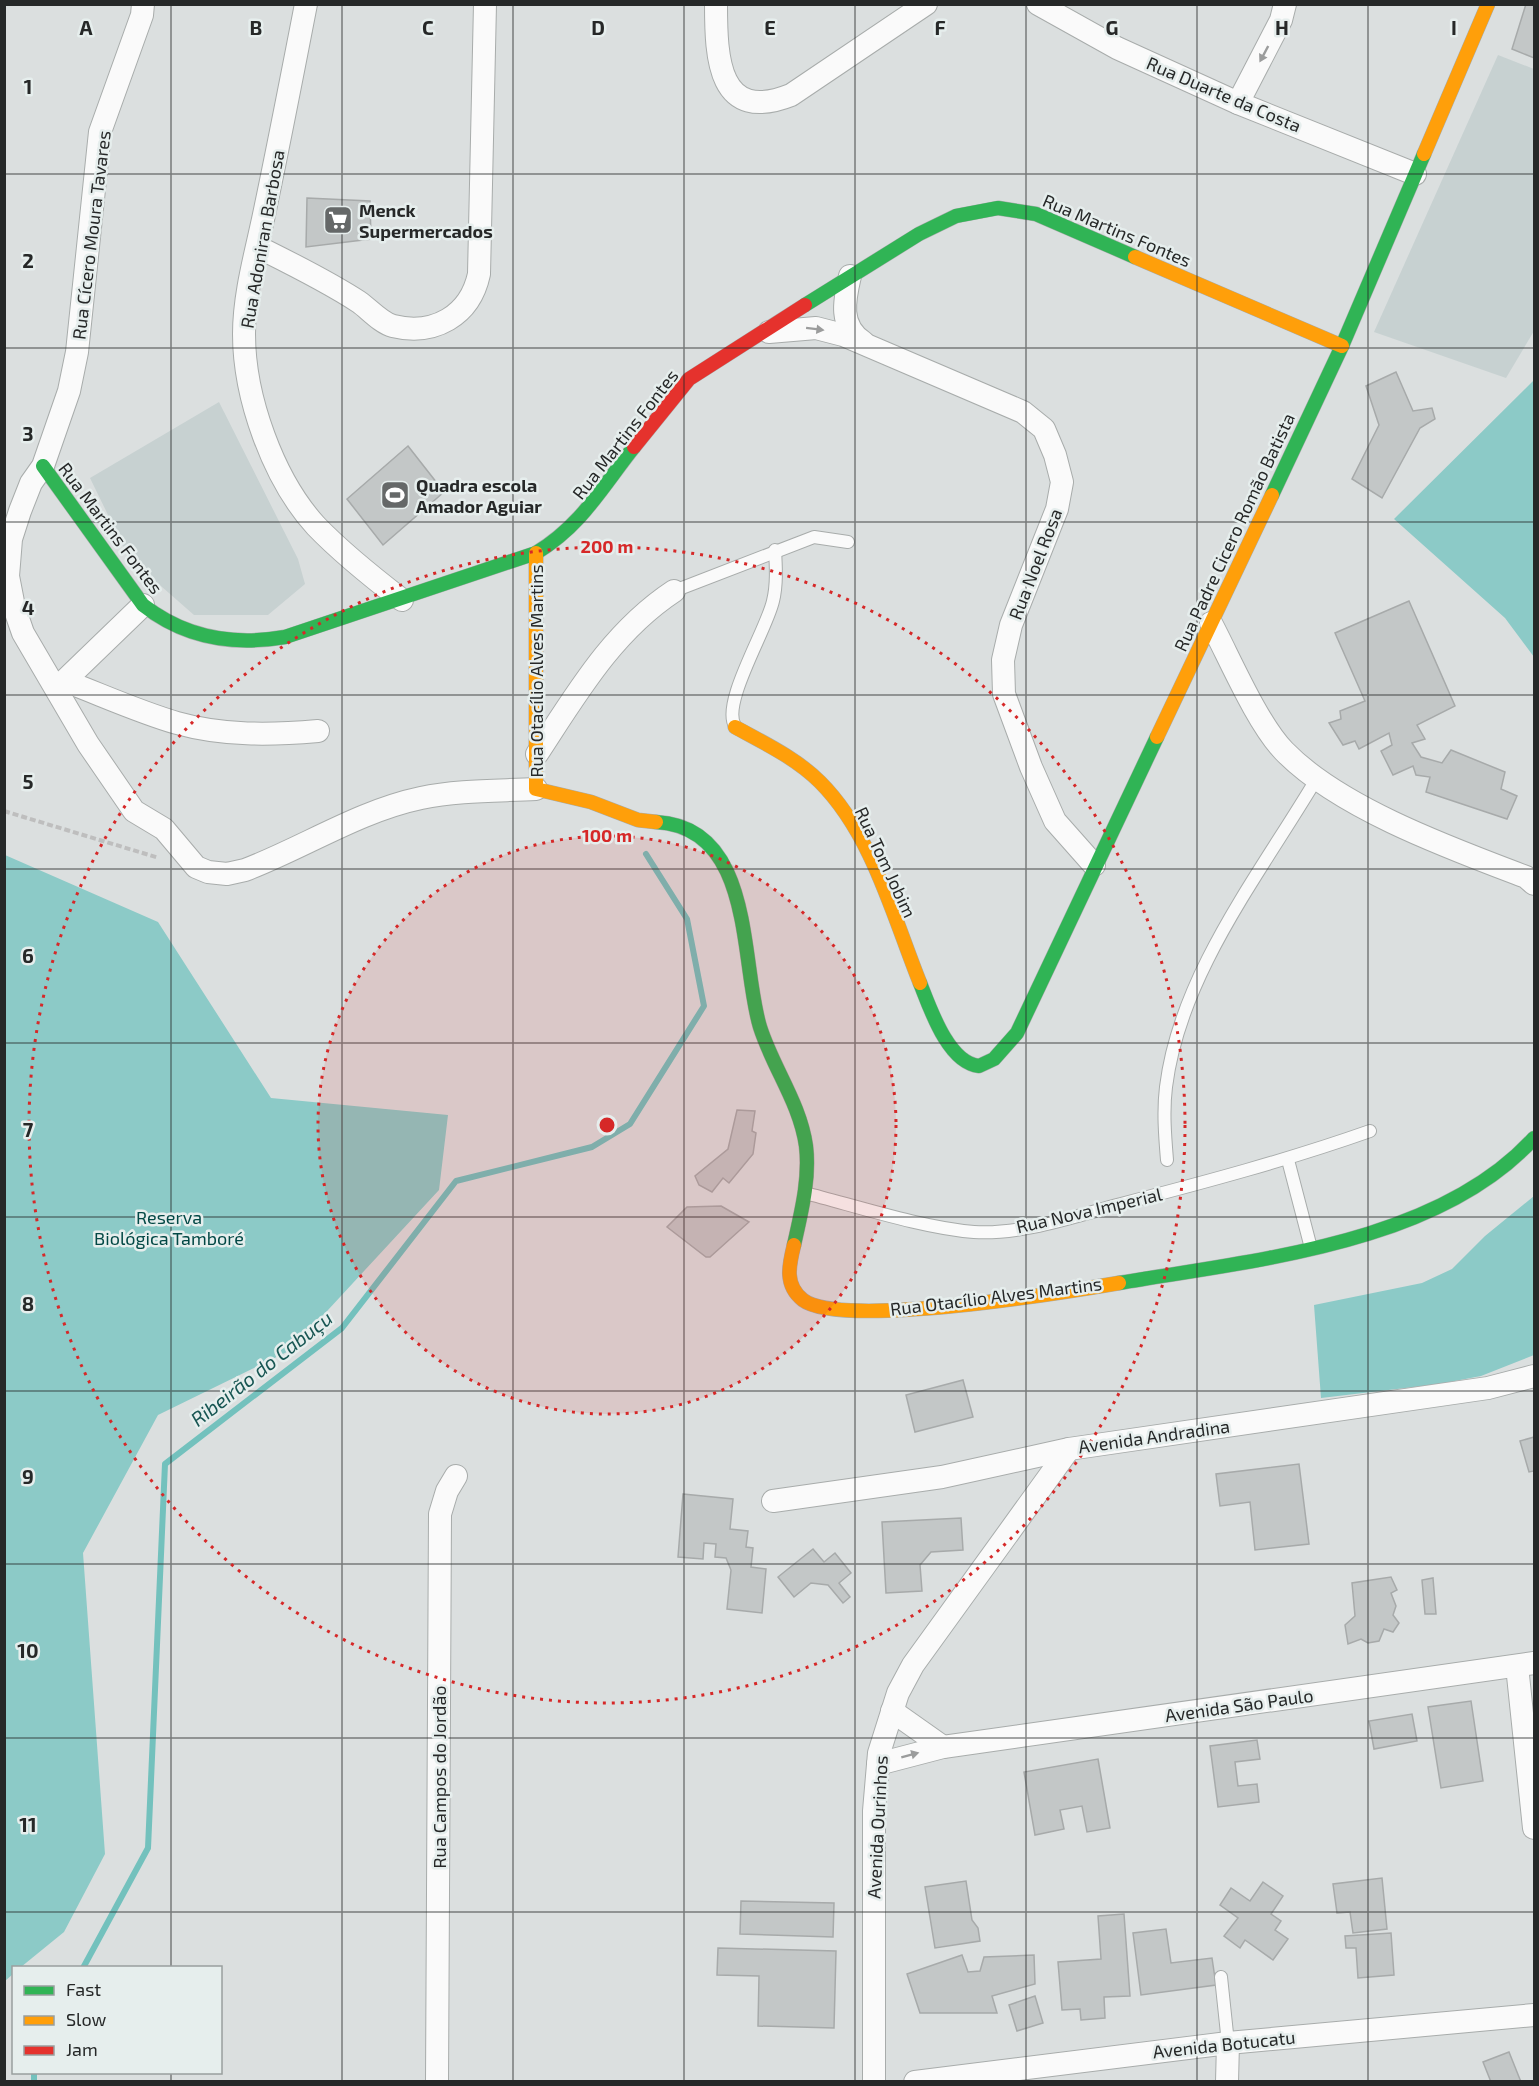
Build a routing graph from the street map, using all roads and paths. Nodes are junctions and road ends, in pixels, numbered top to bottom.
1 (143, 4) edge
2 (306, 4) edge
3 (485, 4) edge
4 (716, 4) edge
5 (926, 4) edge
6 (1038, 4) edge
7 (1285, 4) edge
8 (1488, 4) edge
9 (1238, 103) junction
10 (1414, 174) junction
11 (258, 247) junction
12 (850, 276) junction
13 (757, 334) junction
14 (1342, 346) junction
15 (875, 350) junction
16 (43, 466) junction
17 (848, 542) dead end
18 (775, 550) junction
19 (536, 553) junction
20 (674, 591) joint
21 (402, 600) junction
22 (143, 604) junction
23 (1211, 623) junction
24 (61, 685) junction
25 (735, 727) joint
26 (318, 731) dead end
27 (536, 755) junction
28 (1317, 778) junction
29 (536, 789) junction
30 (4, 811) edge
31 (159, 858) dead end
32 (1094, 865) junction
33 (1534, 884) edge
34 (991, 1061) joint
35 (1370, 1131) dead end
36 (1534, 1138) edge
37 (1167, 1160) dead end
38 (1288, 1160) junction
39 (804, 1193) junction
40 (1311, 1249) junction
41 (1534, 1376) edge
42 (1069, 1449) junction
43 (456, 1476) dead end
44 (773, 1501) dead end
45 (1526, 1665) edge
46 (892, 1711) junction
47 (943, 1747) junction
48 (878, 1764) junction
49 (1534, 1823) edge
50 (1221, 1977) dead end
51 (1534, 2015) edge
52 (1228, 2043) junction
53 (437, 2082) edge
54 (874, 2082) edge
55 (915, 2082) edge
56 (1227, 2082) edge

1 - 16 street, Rua Cícero Moura Tavares
2 - 11 street, Rua Adoniran Barbosa
3 - 11 street
4 - 5 street
6 - 9 street, Rua Duarte da Costa
7 -> 9 street
8 - 10 street, Rua Padre Cicero Romão Batista
9 - 10 street, Rua Duarte da Costa
10 - 14 street, Rua Padre Cicero Romão Batista
11 - 21 street, Rua Adoniran Barbosa
12 - 13 street, Rua Martins Fontes
12 - 14 street, Rua Martins Fontes
12 - 15 street, Rua Noel Rosa
13 -> 15 street, Rua Noel Rosa
13 - 19 street, Rua Martins Fontes
14 - 23 street, Rua Padre Cicero Romão Batista
15 - 32 street, Rua Noel Rosa
16 - 22 street, Rua Martins Fontes
16 - 24 street, Rua Otacílio Alves Martins
17 - 18 lane
18 - 20 lane
18 - 25 lane, Rua Tom Jobim
19 - 21 street, Rua Martins Fontes
19 - 27 street, Rua Otacílio Alves Martins
20 - 27 street
21 - 22 street, Rua Martins Fontes
22 - 24 street
23 - 28 street
23 - 32 street, Rua Padre Cicero Romão Batista
24 - 26 street
24 - 29 street, Rua Otacílio Alves Martins
25 - 34 street, Rua Tom Jobim
27 - 29 street, Rua Otacílio Alves Martins
28 - 33 street
28 - 37 lane
29 - 39 street, Rua Otacílio Alves Martins
30 - 31 path
32 - 34 street, Rua Padre Cicero Romão Batista
35 - 38 lane, Rua Nova Imperial
36 - 40 street, Rua Otacílio Alves Martins
38 - 39 lane, Rua Nova Imperial
38 - 40 lane
39 - 40 street, Rua Otacílio Alves Martins
41 - 42 street, Avenida Andradina
42 - 44 street, Avenida Andradina
42 - 46 street, Avenida Ourinhos
43 - 53 street, Rua Campos do Jordão
45 - 47 street, Avenida São Paulo
45 - 49 street
46 - 47 street
46 - 48 street, Avenida Ourinhos
48 -> 47 street, Avenida São Paulo
48 - 54 street, Avenida Ourinhos
50 - 52 lane
51 - 52 street, Avenida Botucatu
52 - 55 street, Avenida Botucatu
52 - 56 street

